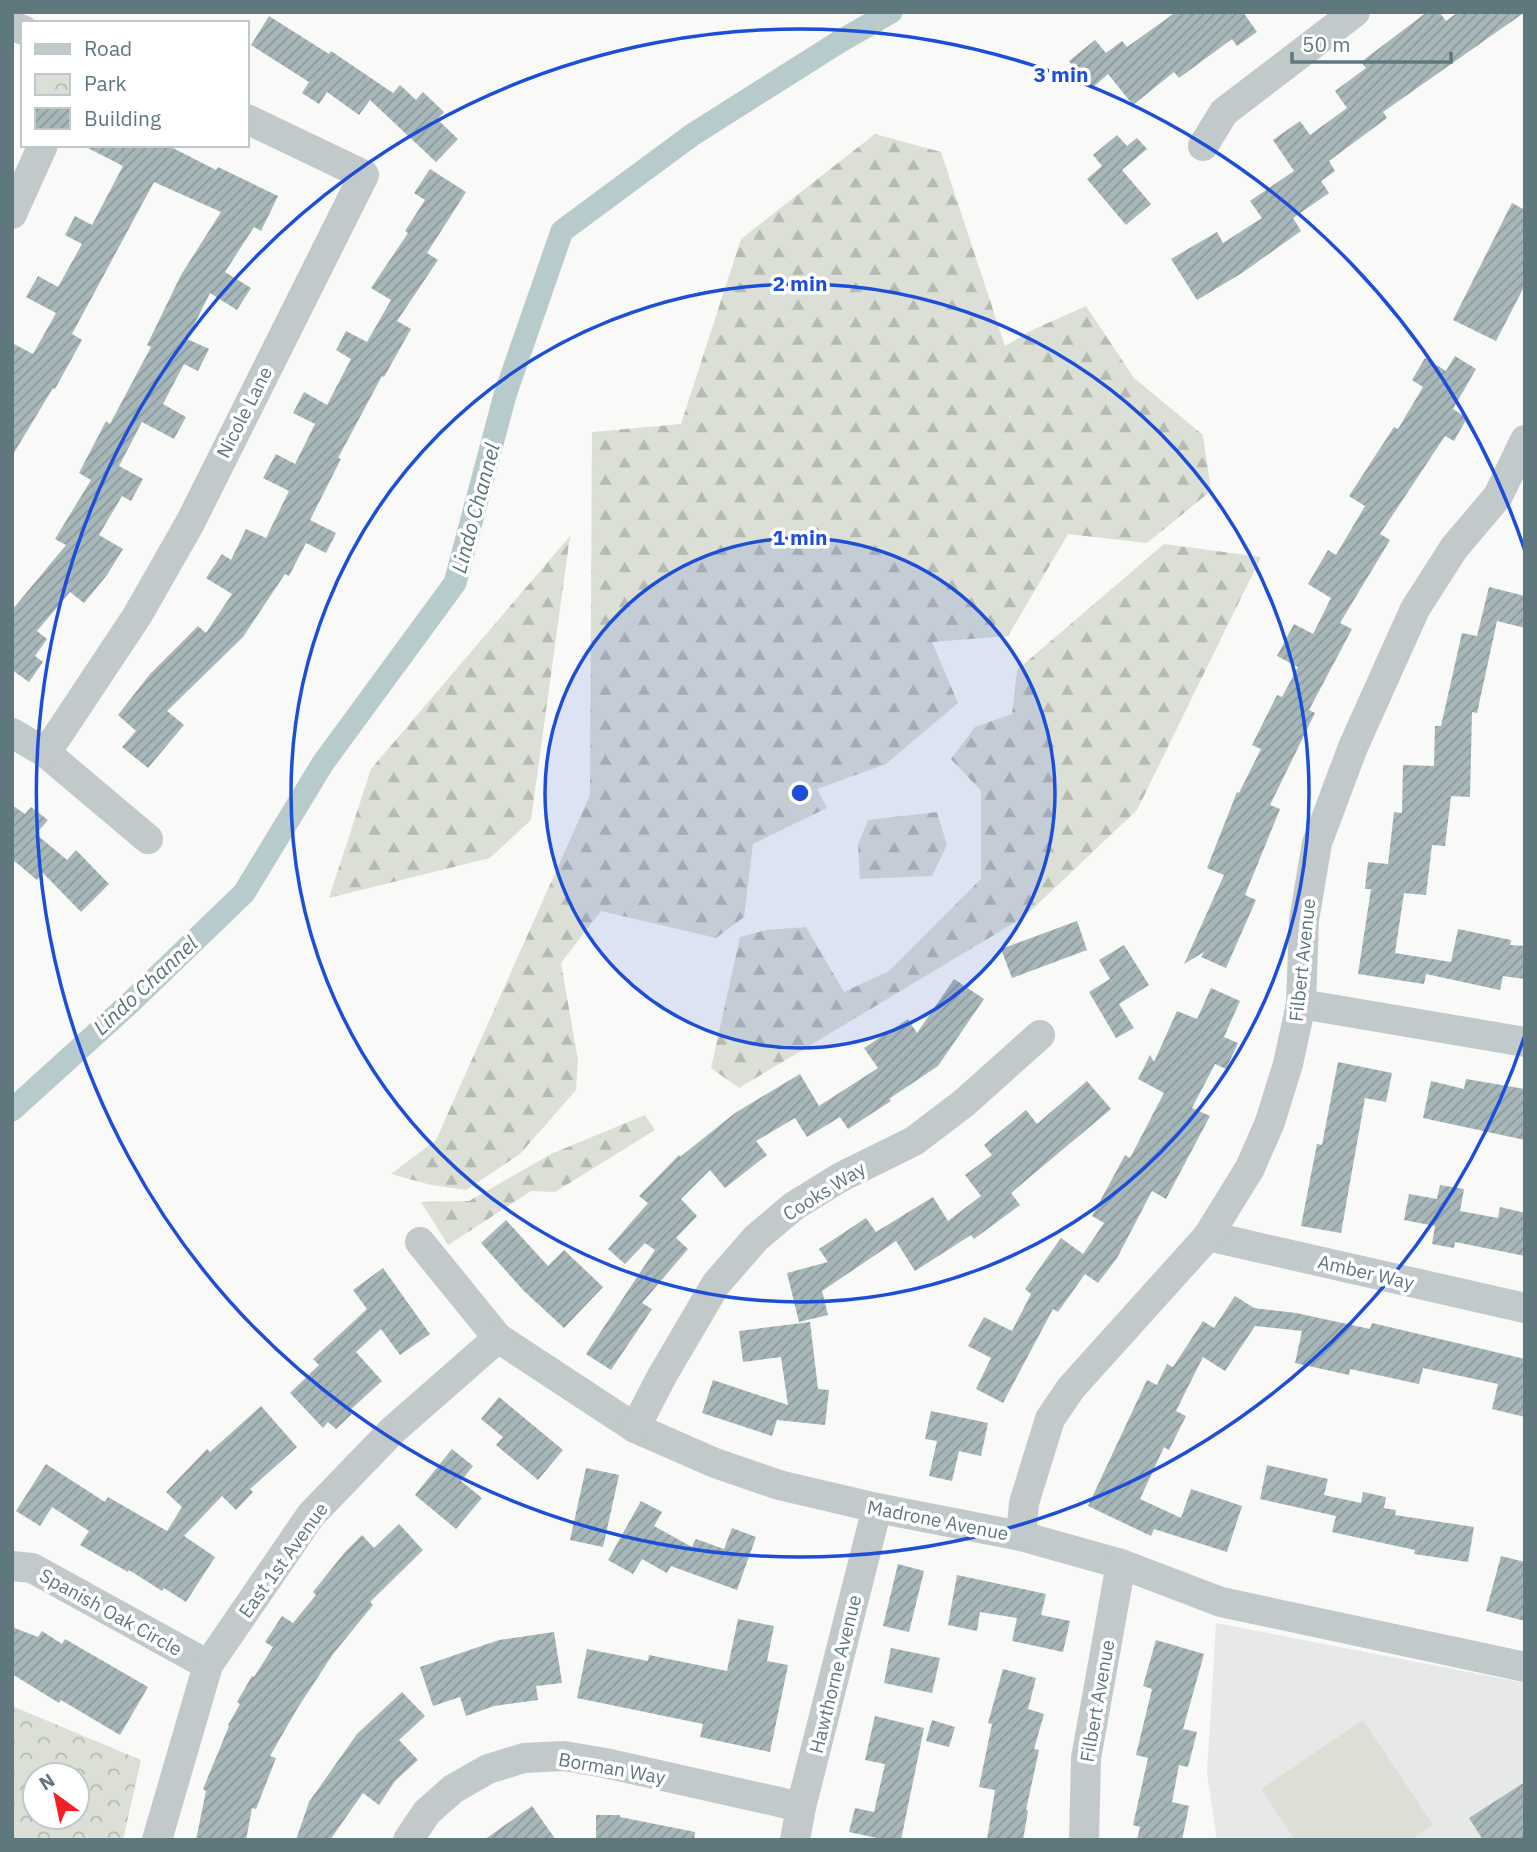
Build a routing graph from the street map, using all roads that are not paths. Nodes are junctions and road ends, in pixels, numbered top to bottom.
1 (1355, 12) edge
2 (248, 118) edge
3 (1203, 146) dead end
4 (42, 147) edge
5 (12, 214) edge
6 (1525, 440) edge
7 (1511, 499) edge
8 (12, 733) edge
9 (46, 753) junction
10 (148, 839) dead end
11 (1301, 1004) junction
12 (1040, 1035) dead end
13 (1525, 1042) edge
14 (1208, 1236) junction
15 (420, 1242) dead end
16 (1525, 1308) edge
17 (498, 1338) junction
18 (635, 1428) junction
19 (877, 1508) junction
20 (1021, 1536) junction
21 (1121, 1564) junction
22 (12, 1566) edge
23 (208, 1665) junction
24 (1525, 1667) edge
25 (801, 1807) junction
26 (157, 1840) edge
27 (408, 1840) edge
28 (795, 1840) edge
29 (1084, 1840) edge

1 - 3 street
2 - 9 street, Nicole Lane
4 - 5 street
6 - 7 street, Filbert Avenue
7 - 11 street, Filbert Avenue
8 - 9 street
9 - 10 street
11 - 13 street
11 - 14 street, Filbert Avenue
12 - 18 street, Cooks Way
14 - 16 street, Amber Way
14 - 20 street, Filbert Avenue
15 - 17 street, Madrone Avenue
17 - 18 street, Madrone Avenue
17 - 23 street, East 1st Avenue
18 - 19 street, Madrone Avenue
19 - 20 street, Madrone Avenue
19 - 25 street, Hawthorne Avenue
20 - 21 street, Madrone Avenue
21 - 24 street, Madrone Avenue
21 - 29 street, Filbert Avenue
22 - 23 street, Spanish Oak Circle
23 - 26 street, East 1st Avenue
25 - 27 street, Borman Way
25 - 28 street, Hawthorne Avenue

